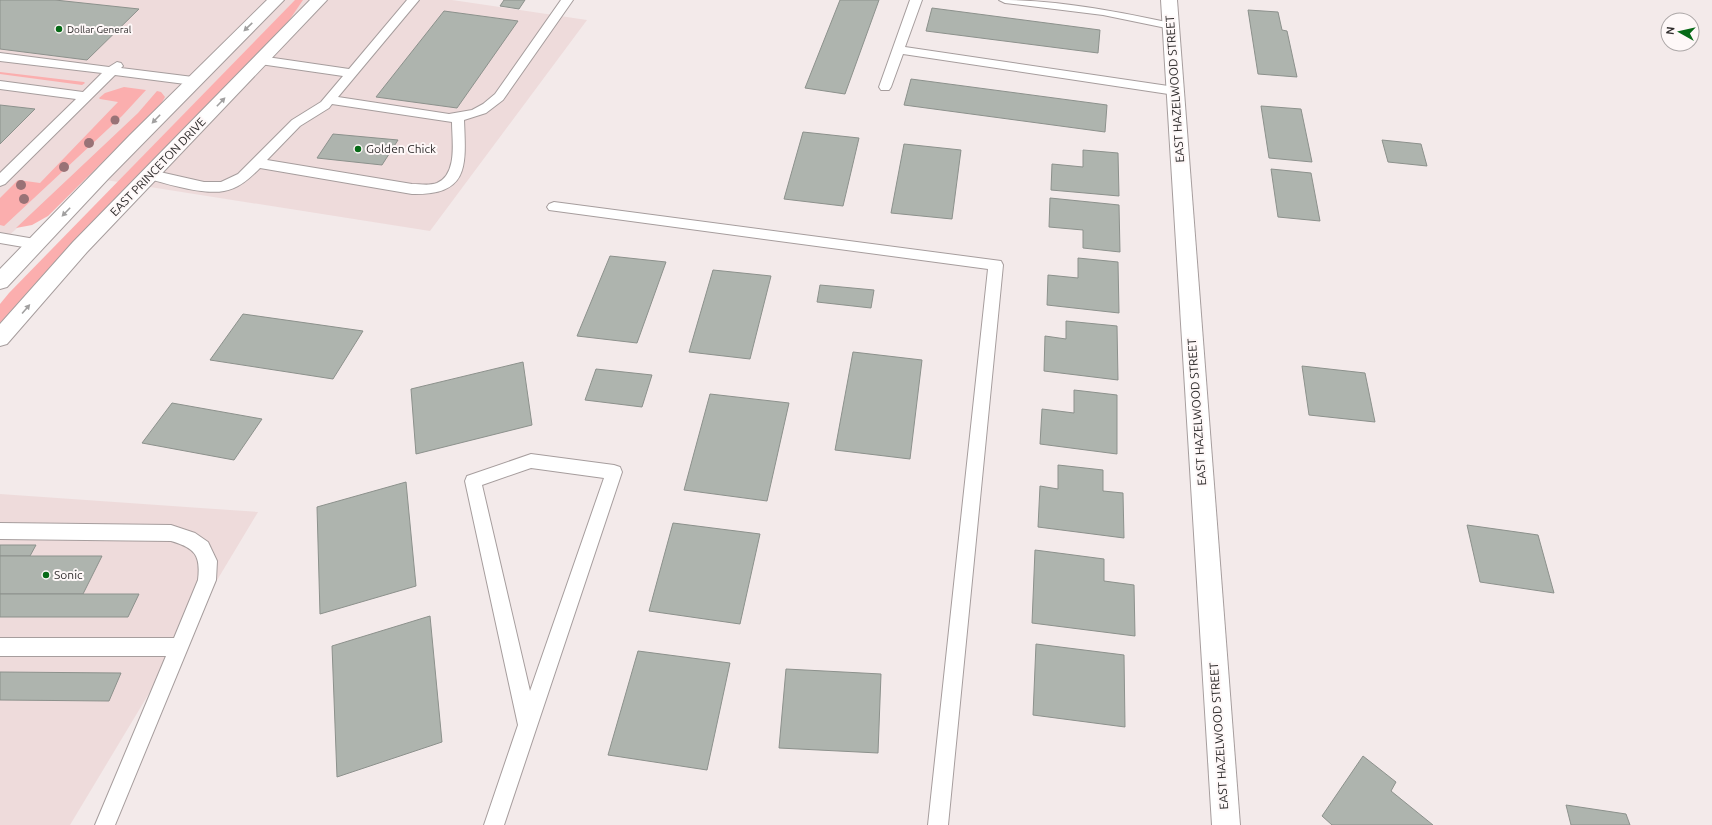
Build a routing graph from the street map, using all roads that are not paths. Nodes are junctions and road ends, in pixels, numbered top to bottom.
1 (276, 0) edge
2 (318, 0) edge
3 (413, 0) edge
4 (567, 0) edge
5 (916, 0) edge
6 (1005, 0) edge
7 (1169, 0) edge
8 (1171, 26) junction
9 (898, 50) junction
10 (0, 57) edge
11 (260, 60) junction
12 (116, 67) junction
13 (352, 73) junction
14 (193, 81) junction
15 (0, 85) edge
16 (886, 87) dead end
17 (1175, 91) junction
18 (85, 96) junction
19 (330, 100) junction
20 (458, 117) junction
21 (258, 162) junction
22 (151, 175) junction
23 (0, 181) edge
24 (554, 207) dead end
25 (0, 238) edge
26 (35, 244) junction
27 (0, 282) edge
28 (0, 338) edge
29 (0, 531) edge
30 (0, 647) edge
31 (178, 647) junction
32 (528, 726) junction
33 (105, 825) edge
34 (494, 825) edge
35 (938, 825) edge
36 (1226, 825) edge

1 -> 14 main road
2 - 11 main road, EAST PRINCETON DRIVE
3 - 13 lane
4 - 20 lane
5 - 9 lane
6 - 8 lane
7 - 8 main road, EAST HAZELWOOD STREET
8 - 17 main road, EAST HAZELWOOD STREET
9 - 16 lane
9 - 17 lane
10 - 12 lane
11 - 13 lane
22 -> 11 main road, EAST PRINCETON DRIVE
12 - 14 lane
12 - 18 lane
13 - 19 lane
14 -> 26 main road
15 - 18 lane
17 - 36 main road, EAST HAZELWOOD STREET
18 - 23 lane
19 - 20 lane
19 - 21 lane
20 - 21 lane
21 - 22 lane
28 -> 22 main road, EAST PRINCETON DRIVE
24 - 35 lane
25 - 26 lane
26 - 27 main road
29 - 31 lane
30 - 31 lane
31 - 33 lane
32 - 32 lane
32 - 34 lane

